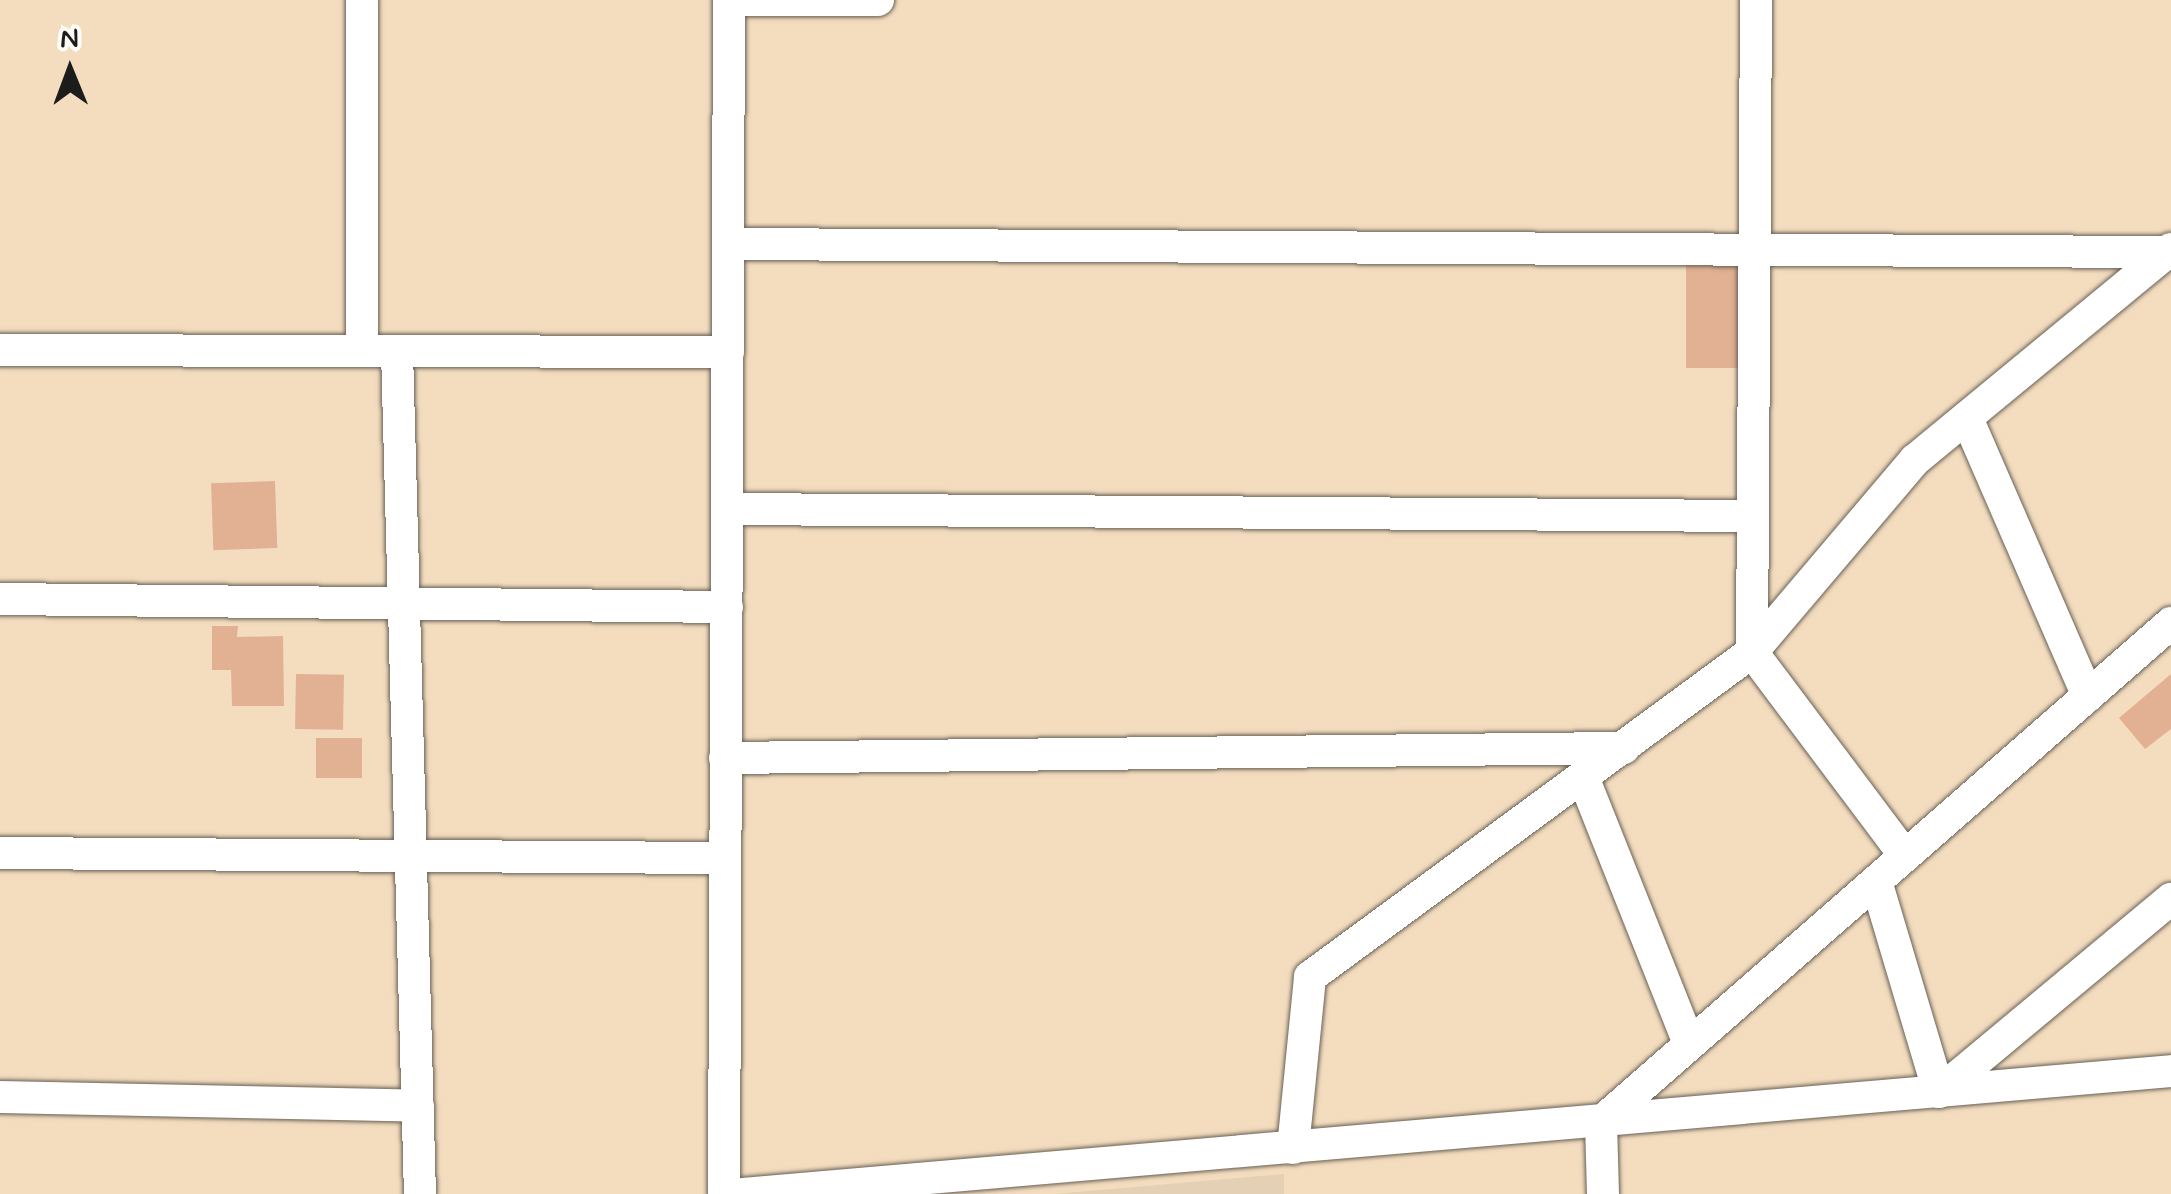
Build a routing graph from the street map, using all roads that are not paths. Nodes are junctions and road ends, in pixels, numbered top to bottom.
1 (362, 0) edge
2 (729, 0) edge
3 (878, 0) edge
4 (1756, 0) edge
5 (728, 244) junction
6 (1754, 250) junction
7 (2168, 250) edge
8 (0, 350) edge
9 (362, 351) junction
10 (397, 351) junction
11 (728, 352) junction
12 (1967, 418) junction
13 (727, 508) junction
14 (1753, 516) junction
15 (0, 599) edge
16 (404, 603) junction
17 (726, 607) junction
18 (2171, 623) edge
19 (1752, 652) junction
20 (2088, 696) junction
21 (1624, 748) junction
22 (725, 758) junction
23 (1584, 777) junction
24 (0, 853) edge
25 (410, 855) junction
26 (1905, 856) junction
27 (725, 858) junction
28 (1876, 881) junction
29 (2171, 899) edge
30 (1689, 1044) junction
31 (2171, 1071) edge
32 (1939, 1092) junction
33 (0, 1097) edge
34 (418, 1106) junction
35 (1600, 1122) junction
36 (1293, 1148) junction
37 (420, 1194) edge
38 (724, 1194) edge
39 (743, 1194) edge
40 (1604, 1194) edge

1 - 9 street
2 - 3 street
2 - 5 street
4 - 6 street
5 - 6 street
5 - 11 street
6 - 7 street
6 - 14 street
7 - 12 street
8 - 9 street
9 - 10 street
10 - 11 street
10 - 16 street
11 - 13 street
12 - 19 street
12 - 20 street
13 - 14 street
13 - 17 street
14 - 19 street
15 - 16 street
16 - 17 street
16 - 25 street
17 - 22 street
18 - 20 street
19 - 21 street
19 - 26 street
20 - 26 street
21 - 22 street
21 - 23 street
22 - 27 street
23 - 30 street
23 - 36 street
24 - 25 street
25 - 27 street
25 - 34 street
26 - 28 street
27 - 38 street
28 - 30 street
28 - 32 street
29 - 32 street
30 - 35 street
31 - 32 street
32 - 35 street
33 - 34 street
34 - 37 street
35 - 36 street
35 - 40 street
36 - 39 street

